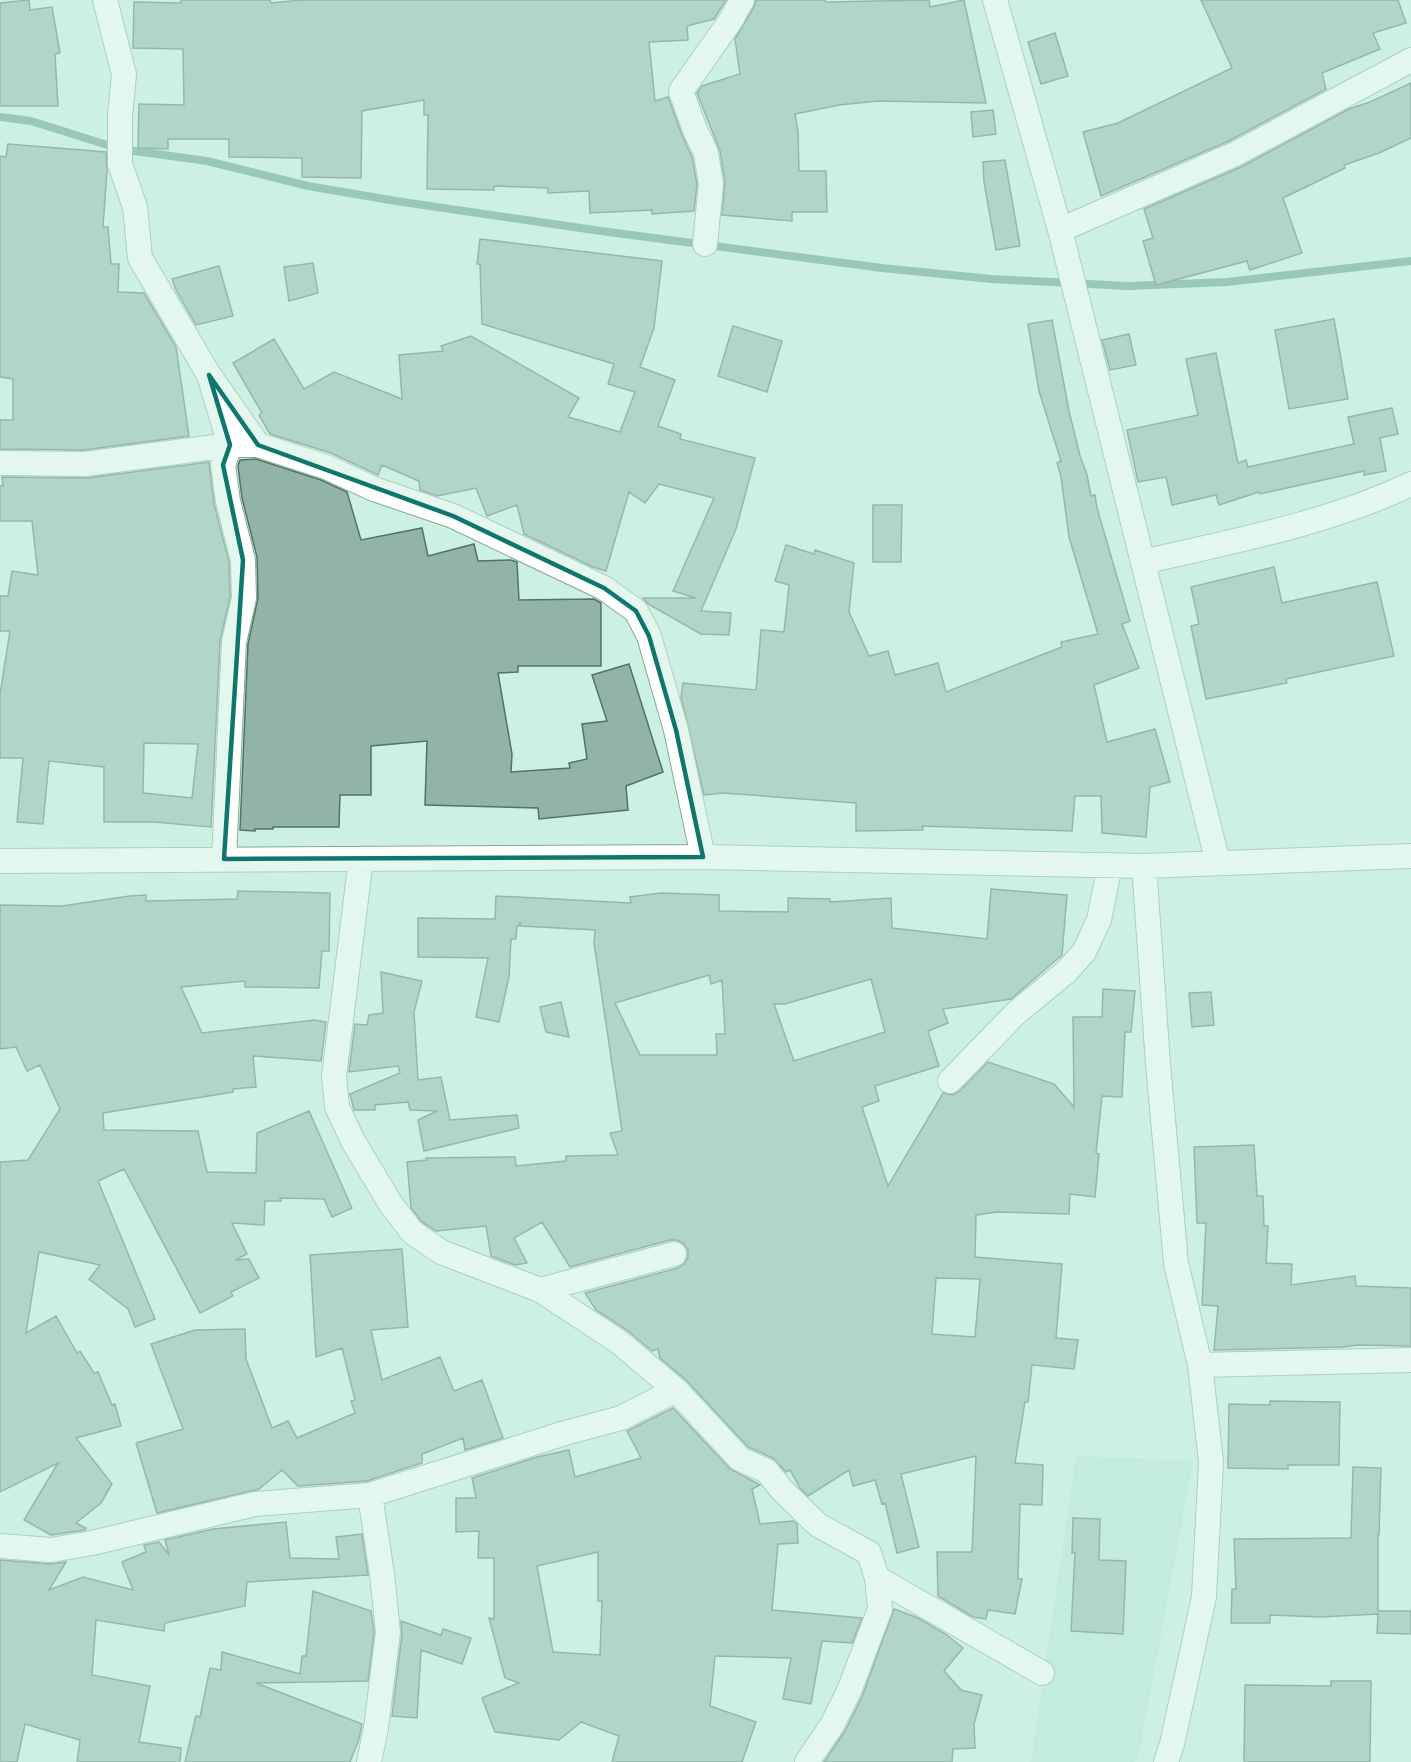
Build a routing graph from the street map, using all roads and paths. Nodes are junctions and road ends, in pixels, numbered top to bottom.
1 (105, 0) edge
2 (742, 0) edge
3 (994, 0) edge
4 (1411, 60) edge
5 (1060, 230) junction
6 (705, 244) dead end
7 (209, 375) junction
8 (230, 445) junction
9 (258, 445) junction
10 (0, 463) edge
11 (1411, 484) edge
12 (1143, 562) junction
13 (1411, 856) edge
14 (703, 857) junction
15 (224, 859) junction
16 (361, 859) junction
17 (0, 861) edge
18 (1218, 863) junction
19 (1110, 865) junction
20 (1144, 866) junction
21 (950, 1081) dead end
22 (674, 1254) dead end
23 (540, 1290) junction
24 (1411, 1360) edge
25 (1200, 1365) junction
26 (676, 1390) junction
27 (370, 1495) junction
28 (0, 1546) edge
29 (877, 1578) junction
30 (1042, 1673) dead end
31 (369, 1762) edge
32 (807, 1762) edge
33 (1166, 1762) edge

1 - 7 street
2 - 6 street
3 - 5 street
4 - 5 street
5 - 12 street
7 - 8 street
7 - 9 street
8 - 9 street
8 - 10 street
8 - 15 street
9 - 14 street
11 - 12 street
12 - 18 street
13 - 18 street
14 - 16 street
14 - 19 street
15 - 16 street
15 - 17 street
16 - 23 street
18 - 20 street
19 - 20 street
19 - 21 street
20 - 25 street
22 - 23 street
23 - 26 street
24 - 25 street
25 - 33 street
26 - 27 street
26 - 29 street
27 - 28 street
27 - 31 street
29 - 30 street
29 - 32 street

